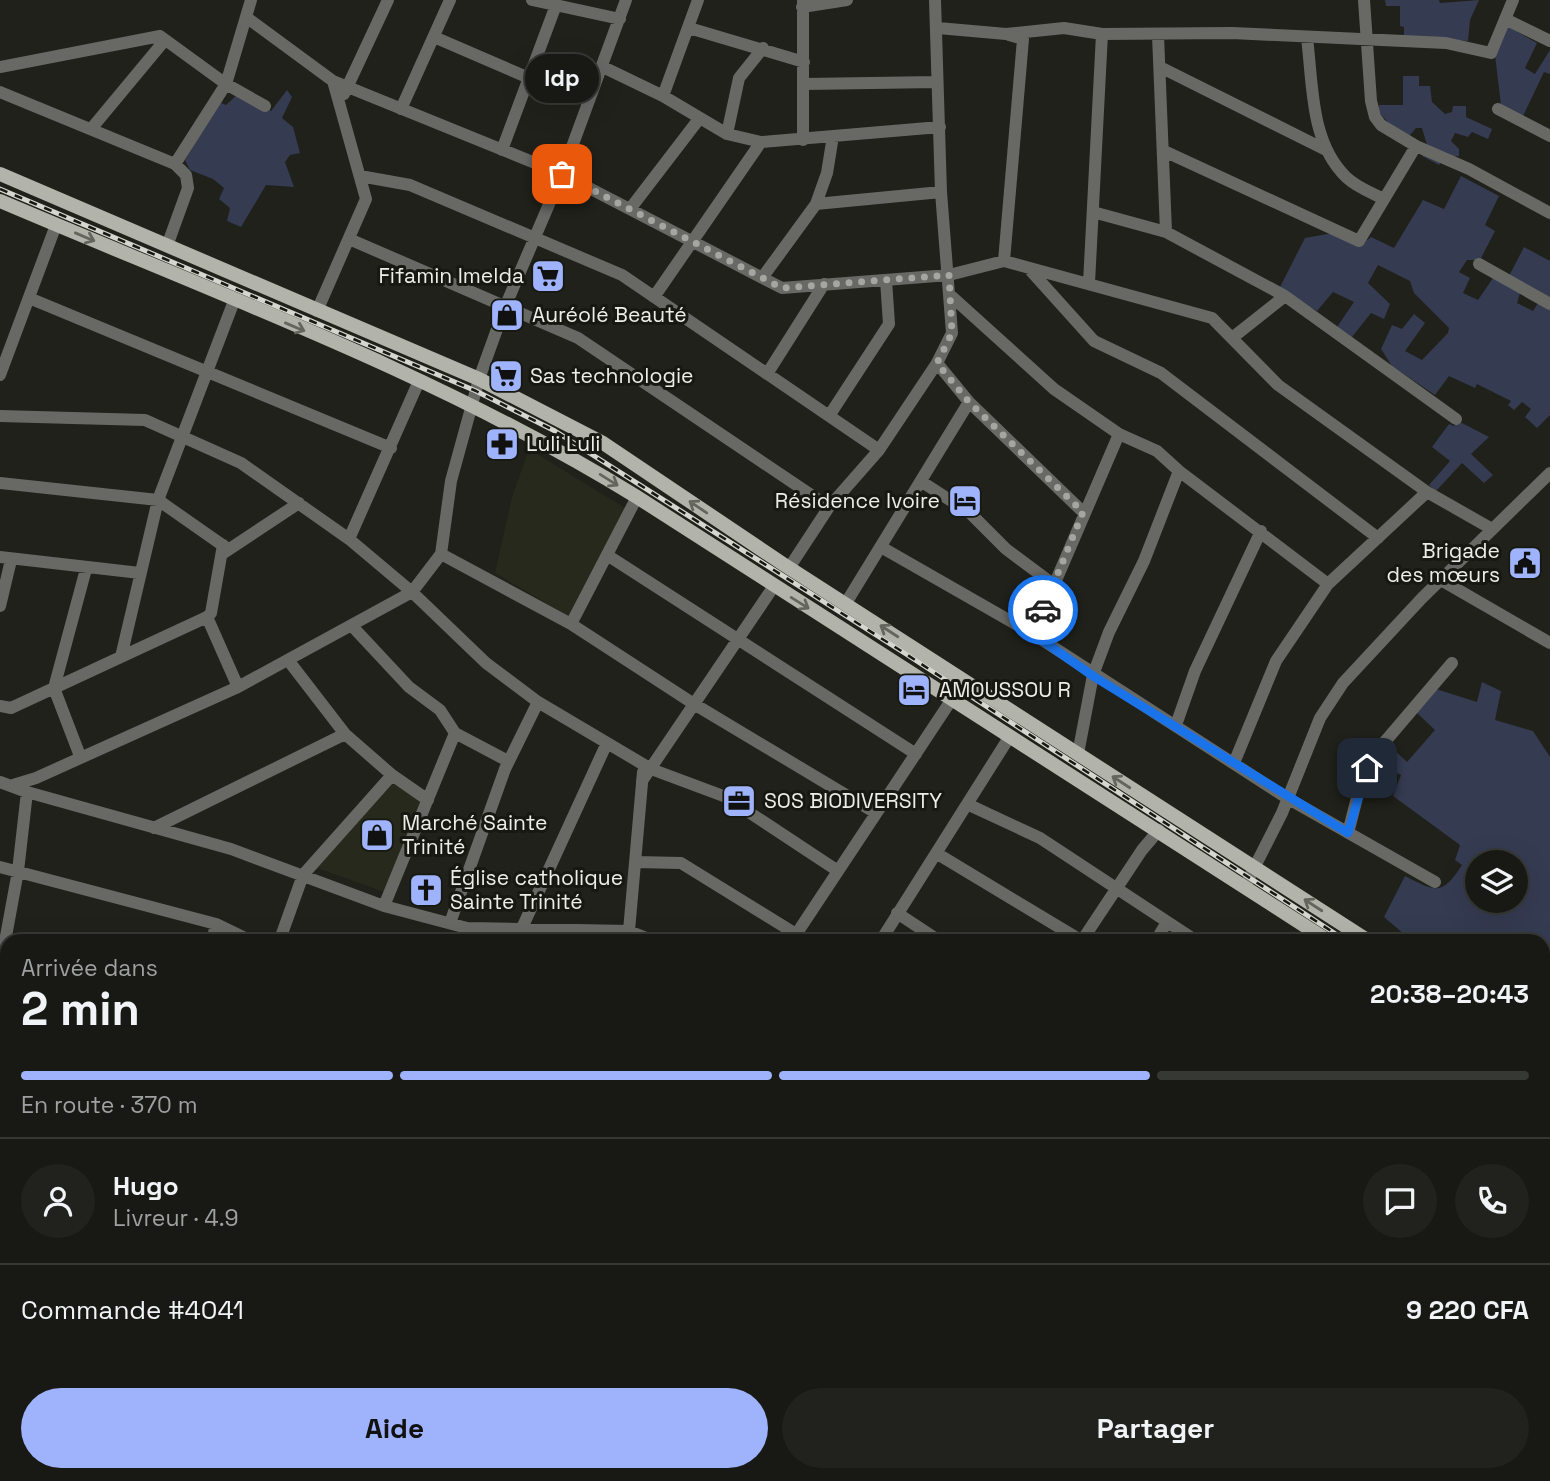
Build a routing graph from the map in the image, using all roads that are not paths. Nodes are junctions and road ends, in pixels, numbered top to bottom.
1 (251, 0) edge
2 (388, 0) edge
3 (450, 0) edge
4 (532, 0) edge
5 (626, 0) edge
6 (698, 0) edge
7 (847, 0) edge
8 (935, 0) edge
9 (1364, 0) edge
10 (1513, 0) edge
11 (802, 4) edge
12 (556, 5) junction
13 (246, 17) junction
14 (620, 19) junction
15 (1505, 19) junction
16 (689, 28) junction
17 (938, 28) junction
18 (1006, 34) junction
19 (1102, 34) junction
20 (1158, 35) junction
21 (434, 37) junction
22 (1307, 38) junction
23 (165, 40) junction
24 (1368, 40) junction
25 (1550, 41) edge
26 (763, 48) junction
27 (804, 62) junction
28 (0, 67) edge
29 (603, 67) junction
30 (1160, 67) junction
31 (529, 78) junction
32 (333, 81) junction
33 (937, 82) junction
34 (226, 84) junction
35 (805, 84) junction
36 (347, 87) junction
37 (0, 92) edge
38 (663, 96) junction
39 (339, 104) junction
40 (265, 106) dead end
41 (401, 109) junction
42 (1498, 109) dead end
43 (699, 119) junction
44 (940, 127) junction
45 (91, 130) junction
46 (727, 135) junction
47 (834, 136) junction
48 (1550, 136) edge
49 (803, 140) junction
50 (761, 142) junction
51 (1416, 146) junction
52 (502, 150) junction
53 (1326, 150) junction
54 (1164, 151) junction
55 (175, 164) junction
56 (0, 174) edge
57 (562, 174) junction
58 (360, 176) junction
59 (941, 191) junction
60 (1384, 199) junction
61 (0, 201) edge
62 (816, 204) junction
63 (630, 209) junction
64 (1093, 212) junction
65 (1550, 214) edge
66 (56, 225) junction
67 (1166, 232) junction
68 (534, 238) junction
69 (349, 239) junction
70 (693, 242) junction
71 (167, 246) junction
72 (1003, 261) junction
73 (1479, 264) dead end
74 (1031, 271) junction
75 (949, 275) junction
76 (762, 278) junction
77 (886, 280) junction
78 (1089, 283) junction
79 (824, 284) junction
80 (950, 295) junction
81 (1285, 296) junction
82 (654, 297) junction
83 (29, 298) junction
84 (234, 301) junction
85 (1550, 304) edge
86 (505, 307) junction
87 (317, 311) junction
88 (1232, 338) junction
89 (937, 363) junction
90 (447, 366) junction
91 (207, 372) junction
92 (767, 374) junction
93 (0, 375) edge
94 (479, 379) junction
95 (419, 381) junction
96 (437, 390) junction
97 (969, 402) junction
98 (473, 406) junction
99 (0, 416) edge
100 (829, 416) junction
101 (1456, 419) dead end
102 (1119, 435) junction
103 (183, 437) junction
104 (391, 448) junction
105 (879, 450) junction
106 (1179, 471) junction
107 (1548, 477) edge
108 (922, 482) junction
109 (0, 483) edge
110 (1427, 492) junction
111 (637, 497) junction
112 (158, 500) junction
113 (299, 503) junction
114 (829, 507) junction
115 (1083, 512) junction
116 (1492, 529) junction
117 (1261, 531) junction
118 (1378, 538) junction
119 (349, 540) junction
120 (881, 547) junction
121 (225, 550) junction
122 (441, 554) junction
123 (607, 555) junction
124 (5, 559) edge
125 (789, 568) junction
126 (86, 569) junction
127 (140, 573) junction
128 (1441, 580) junction
129 (1053, 584) junction
130 (1328, 584) junction
131 (774, 586) junction
132 (412, 592) junction
133 (846, 603) junction
134 (0, 606) edge
135 (207, 617) junction
136 (571, 624) junction
137 (352, 626) junction
138 (1033, 634) junction
139 (738, 639) junction
140 (1550, 643) edge
141 (911, 646) junction
142 (121, 657) junction
143 (288, 660) junction
144 (1452, 663) dead end
145 (900, 666) junction
146 (1093, 676) junction
147 (238, 687) junction
148 (54, 688) junction
149 (952, 699) junction
150 (538, 702) junction
151 (694, 704) junction
152 (0, 706) edge
153 (1176, 725) junction
154 (455, 733) junction
155 (345, 734) junction
156 (1010, 736) junction
157 (606, 745) junction
158 (916, 754) junction
159 (1078, 754) junction
160 (80, 756) junction
161 (508, 761) junction
162 (1234, 763) junction
163 (647, 767) junction
164 (392, 775) junction
165 (0, 782) edge
166 (13, 785) junction
167 (27, 792) junction
168 (1287, 798) junction
169 (428, 800) junction
170 (967, 804) junction
171 (1157, 805) junction
172 (876, 814) junction
173 (1153, 826) junction
174 (154, 828) junction
175 (1348, 833) junction
176 (936, 853) junction
177 (635, 862) junction
178 (0, 867) edge
179 (1256, 869) junction
180 (18, 871) junction
181 (838, 871) junction
182 (303, 875) junction
183 (1435, 883) dead end
184 (1245, 886) junction
185 (1115, 888) junction
186 (384, 906) junction
187 (897, 913) junction
188 (1167, 922) junction
189 (450, 923) junction
190 (216, 924) junction
191 (522, 928) junction
192 (6, 934) edge
193 (214, 934) edge
194 (237, 934) edge
195 (282, 934) edge
196 (602, 934) edge
197 (628, 934) edge
198 (800, 934) edge
199 (803, 934) edge
200 (885, 934) edge
201 (929, 934) edge
202 (1069, 934) edge
203 (1085, 934) edge
204 (1160, 934) edge
205 (1186, 934) edge
206 (1318, 934) edge
207 (1356, 934) edge

1 - 13 street
2 - 36 street
3 - 21 street
4 - 12 street
5 - 14 street
6 - 16 street
7 - 11 street
8 - 17 street
9 - 24 street
10 - 15 street
11 - 27 street
12 - 14 street
12 - 31 street
13 - 32 street
13 - 34 street
14 - 29 street
15 - 24 street
15 - 25 street
16 - 26 street
16 - 38 street
17 - 18 street
17 - 33 street
18 - 19 street
18 - 72 street
19 - 20 street
19 - 64 street
20 - 22 street
20 - 30 street
21 - 31 street
21 - 41 street
22 - 24 street
22 - 53 street
23 - 28 street
23 - 34 street
23 - 45 street
24 - 51 street
26 - 27 street
26 - 46 street
27 - 35 street
29 - 38 street
29 - 57 street
30 - 53 street
30 - 54 street
31 - 52 street
32 - 36 street
32 - 39 street
33 - 35 street
33 - 44 street
34 - 40 street
34 - 55 street
35 - 49 street
36 - 39 street
36 - 41 street
37 - 45 street
38 - 43 street
39 - 58 street
41 - 52 street
42 - 48 street
43 - 46 street
43 - 63 street
44 - 47 street
44 - 59 street
45 - 55 street
46 - 50 street
47 - 49 street
47 - 62 street
49 - 50 street
50 - 70 street
51 - 60 street
51 - 65 street
52 - 57 street
53 - 60 street
54 - 60 street
54 - 67 street
55 - 71 street
56 - 71 main road
57 - 63 street
57 - 68 street
58 - 68 street
58 - 69 street
59 - 62 street
59 - 75 street
61 - 66 main road
62 - 76 street
63 - 70 street
64 - 67 street
64 - 78 street
66 - 83 street
66 -> 84 main road
67 - 81 street
68 - 82 street
68 - 86 street
69 - 86 street
69 - 87 street
70 - 76 street
70 - 82 street
71 - 87 main road
72 - 74 street
72 - 75 street
73 - 85 street
74 - 78 street
74 - 118 street
75 - 77 street
75 - 80 street
76 - 79 street
77 - 79 street
77 - 100 street
78 - 88 street
79 - 92 street
80 - 89 street
80 - 102 street
81 - 88 street
81 - 101 street
82 - 92 street
83 - 91 street
83 - 93 street
84 - 91 street
84 -> 95 main road
86 - 94 street
86 - 114 street
87 - 90 main road
88 - 110 street
89 - 97 street
89 - 105 street
90 - 94 main road
90 - 96 main road
91 - 103 street
91 - 104 street
92 - 100 street
94 - 98 street
125 -> 94 main road
95 - 96 main road
95 - 104 street
96 - 98 main road
97 - 108 street
97 - 115 street
98 -> 111 main road
98 - 122 street
99 - 103 street
100 - 105 street
102 - 106 street
102 - 115 street
103 - 112 street
103 - 113 street
104 - 119 street
105 - 114 street
106 - 117 street
106 - 146 street
107 - 116 street
108 - 120 street
108 - 129 street
109 - 112 street
110 - 116 street
110 - 118 street
111 - 123 street
111 - 131 main road
112 - 121 street
112 - 127 street
113 - 119 street
113 - 121 street
114 - 125 street
115 - 129 street
116 - 128 street
117 - 130 street
117 - 153 street
118 - 130 street
119 - 132 street
120 - 133 street
120 - 138 street
121 - 135 street
122 - 132 street
122 - 136 street
123 - 136 street
123 - 139 street
124 - 126 street
124 - 134 street
125 - 133 main road
126 - 127 street
126 - 148 street
127 - 142 street
128 - 140 street
128 - 168 street
129 - 138 street
130 - 162 street
131 - 139 street
131 -> 145 main road
132 - 137 street
132 - 150 street
141 -> 133 main road
135 - 142 street
135 - 147 street
136 - 151 street
137 - 143 street
137 - 154 street
138 - 146 street
139 - 151 street
139 - 158 street
141 - 145 main road
141 - 159 main road
142 - 148 street
143 - 147 street
143 - 155 street
144 - 175 street
145 - 149 main road
146 - 153 street
146 - 159 street
147 - 160 street
148 - 152 street
148 - 160 street
149 - 156 main road
149 - 158 street
150 - 157 street
150 - 161 street
151 - 163 street
151 - 172 street
153 - 162 street
154 - 161 street
154 - 169 street
155 - 164 street
155 - 174 street
156 - 170 street
156 - 173 main road
157 - 163 street
157 - 191 street
158 - 172 street
171 -> 159 main road
160 - 166 street
161 - 189 street
162 - 168 street
163 - 177 street
163 - 181 street
164 - 169 street
164 - 182 street
165 - 166 street
166 - 167 street
167 - 174 street
167 - 180 street
168 - 175 street
168 - 179 street
169 - 186 street
170 - 176 street
170 - 185 street
171 - 173 main road
171 - 179 main road
172 - 181 street
173 - 184 main road
173 - 185 street
174 - 182 street
175 - 183 street
176 - 187 street
176 - 202 street
177 - 197 street
177 - 198 street
178 - 180 street
179 - 184 street
207 -> 179 main road
180 - 190 street
180 - 192 street
181 - 199 street
182 - 186 street
182 - 195 street
184 - 206 main road
185 - 188 street
185 - 203 street
186 - 189 street
187 - 200 street
187 - 201 street
188 - 204 street
188 - 205 street
189 - 191 street
190 - 193 street
190 - 194 street
191 - 196 street

